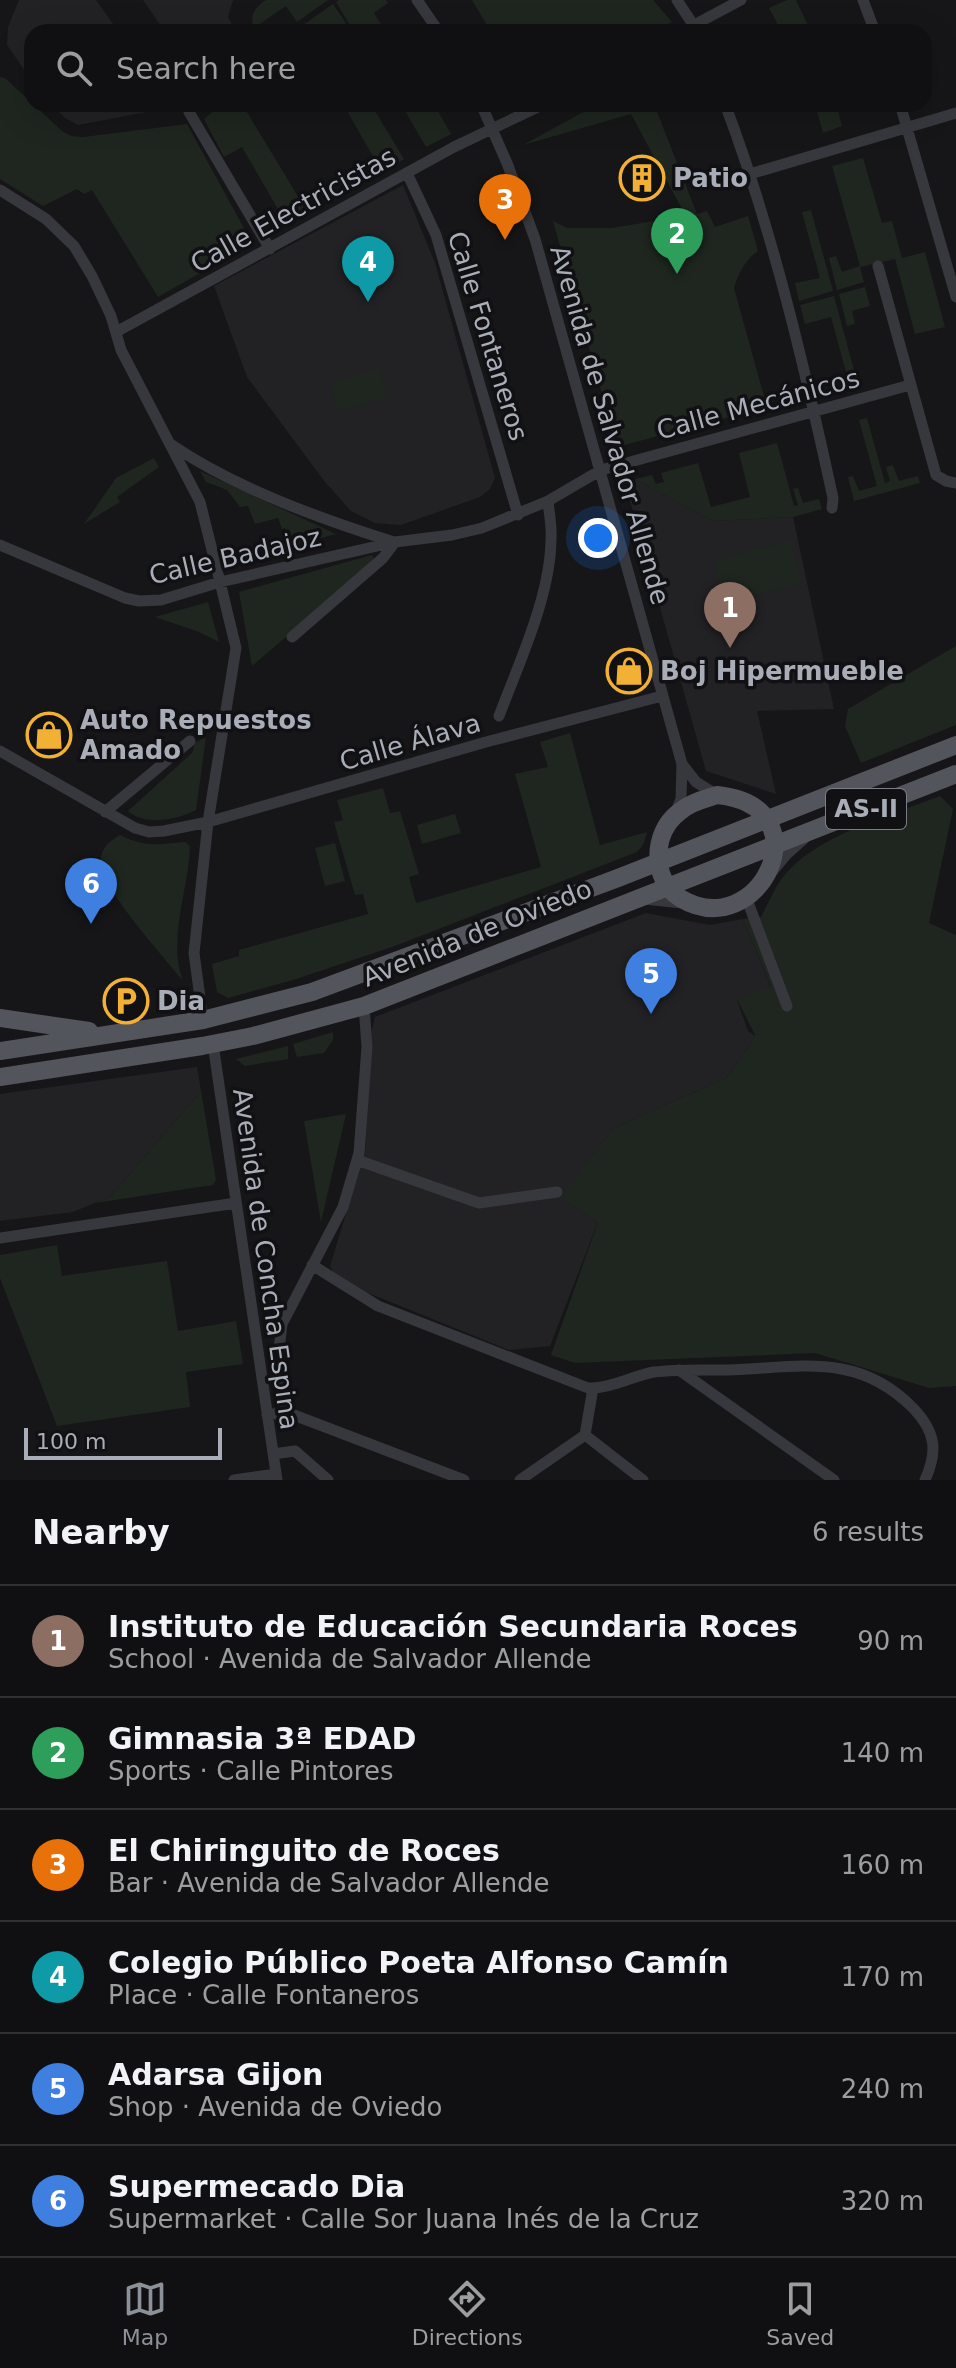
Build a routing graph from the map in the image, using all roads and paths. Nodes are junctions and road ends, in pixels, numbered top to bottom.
1 (417, 0) edge
2 (677, 0) edge
3 (741, 0) edge
4 (863, 0) edge
5 (434, 24) edge
6 (693, 24) edge
7 (702, 24) edge
8 (872, 24) edge
9 (189, 112) dead end
10 (485, 112) edge
11 (528, 112) edge
12 (728, 112) edge
13 (903, 112) edge
14 (956, 113) edge
15 (908, 127) junction
16 (493, 129) junction
17 (407, 173) junction
18 (750, 174) junction
19 (0, 190) edge
20 (270, 249) junction
21 (878, 266) dead end
22 (956, 297) edge
23 (116, 332) junction
24 (910, 385) junction
25 (813, 412) junction
26 (169, 442) junction
27 (601, 470) junction
28 (956, 483) edge
29 (548, 501) junction
30 (832, 508) dead end
31 (518, 515) junction
32 (395, 542) junction
33 (0, 545) edge
34 (220, 582) junction
35 (292, 637) dead end
36 (662, 696) junction
37 (499, 716) dead end
38 (190, 741) dead end
39 (956, 745) edge
40 (0, 751) edge
41 (682, 764) junction
42 (956, 774) edge
43 (717, 795) junction
44 (749, 803) junction
45 (793, 809) junction
46 (105, 812) junction
47 (675, 815) junction
48 (765, 819) junction
49 (208, 822) junction
50 (827, 825) junction
51 (775, 844) junction
52 (657, 862) junction
53 (766, 880) junction
54 (666, 886) junction
55 (746, 897) junction
56 (631, 900) junction
57 (694, 905) junction
58 (364, 1006) junction
59 (787, 1006) dead end
60 (0, 1018) edge
61 (203, 1020) junction
62 (112, 1034) junction
63 (213, 1044) junction
64 (0, 1051) edge
65 (0, 1077) edge
66 (357, 1160) junction
67 (557, 1192) dead end
68 (236, 1203) junction
69 (0, 1238) edge
70 (312, 1265) junction
71 (679, 1369) junction
72 (593, 1388) junction
73 (286, 1412) junction
74 (267, 1415) junction
75 (585, 1435) junction
76 (273, 1454) junction
77 (276, 1477) edge
78 (234, 1480) edge
79 (328, 1480) edge
80 (464, 1480) edge
81 (520, 1480) edge
82 (643, 1480) edge
83 (834, 1480) edge
84 (925, 1480) edge

1 - 5 street
2 - 6 street
3 - 7 street
4 - 8 street
9 - 20 street
10 - 16 street, Avenida de Salvador Allende
11 - 16 street, Calle Electricistas
12 - 18 street
13 - 15 street
14 - 15 street
15 - 18 street
15 - 22 street
16 - 17 street, Calle Electricistas
16 - 27 street, Avenida de Salvador Allende
17 - 20 street, Calle Electricistas
17 - 31 street, Calle Fontaneros
18 - 25 street
19 - 23 street
20 - 23 street, Calle Electricistas
21 - 24 street
23 - 26 street
24 - 25 street, Calle Mecánicos
24 - 28 street
25 - 27 street, Calle Mecánicos
25 - 30 street
26 - 32 street
26 - 34 street
27 - 29 street, Calle Mecánicos
27 - 36 street, Avenida de Salvador Allende
29 - 31 street, Calle Mecánicos
29 - 37 street
31 - 32 street, Calle Mecánicos
32 - 34 street, Calle Badajoz
32 - 35 street
33 - 34 street, Calle Badajoz
34 - 49 street
36 - 41 street, Avenida de Salvador Allende
36 - 49 street, Calle Álava
38 - 46 street
39 - 45 main road, Avenida de Oviedo / AS-II
40 - 46 street, Calle Álava
41 - 43 street
41 - 47 street, Avenida de Salvador Allende
42 - 50 main road, Avenida de Oviedo / AS-II
43 - 44 main road
43 - 47 main road
44 - 45 main road
44 - 48 main road
45 - 48 main road, Avenida de Oviedo / AS-II
46 - 49 street, Calle Álava
47 - 52 main road
48 - 51 main road
48 - 52 main road, Avenida de Oviedo / AS-II
49 - 61 street
50 - 51 main road, Avenida de Oviedo / AS-II
50 - 53 street
51 - 53 main road
51 - 54 main road, Avenida de Oviedo
52 - 54 main road
52 - 61 main road, Avenida de Oviedo
53 - 55 main road
54 - 56 main road, Avenida de Oviedo
54 - 57 main road
55 - 57 main road
55 - 59 street
56 - 57 street
56 - 58 main road, Avenida de Oviedo
58 - 63 main road, Avenida de Oviedo
58 - 66 street
60 - 62 main road, Avenida de Oviedo
61 - 62 main road, Avenida de Oviedo
62 - 64 main road, Avenida de Oviedo
63 - 65 main road, Avenida de Oviedo
63 - 68 street, Avenida de Concha Espina
66 - 67 street
66 - 70 street
68 - 69 street
68 - 74 street, Avenida de Concha Espina
70 - 72 street
70 - 73 street
71 - 72 street
71 - 83 street
71 - 84 street
72 - 75 street
73 - 74 street
73 - 80 street
74 - 76 street, Avenida de Concha Espina
75 - 81 street
75 - 82 street
76 - 77 street, Avenida de Concha Espina
76 - 79 street
77 - 78 street

